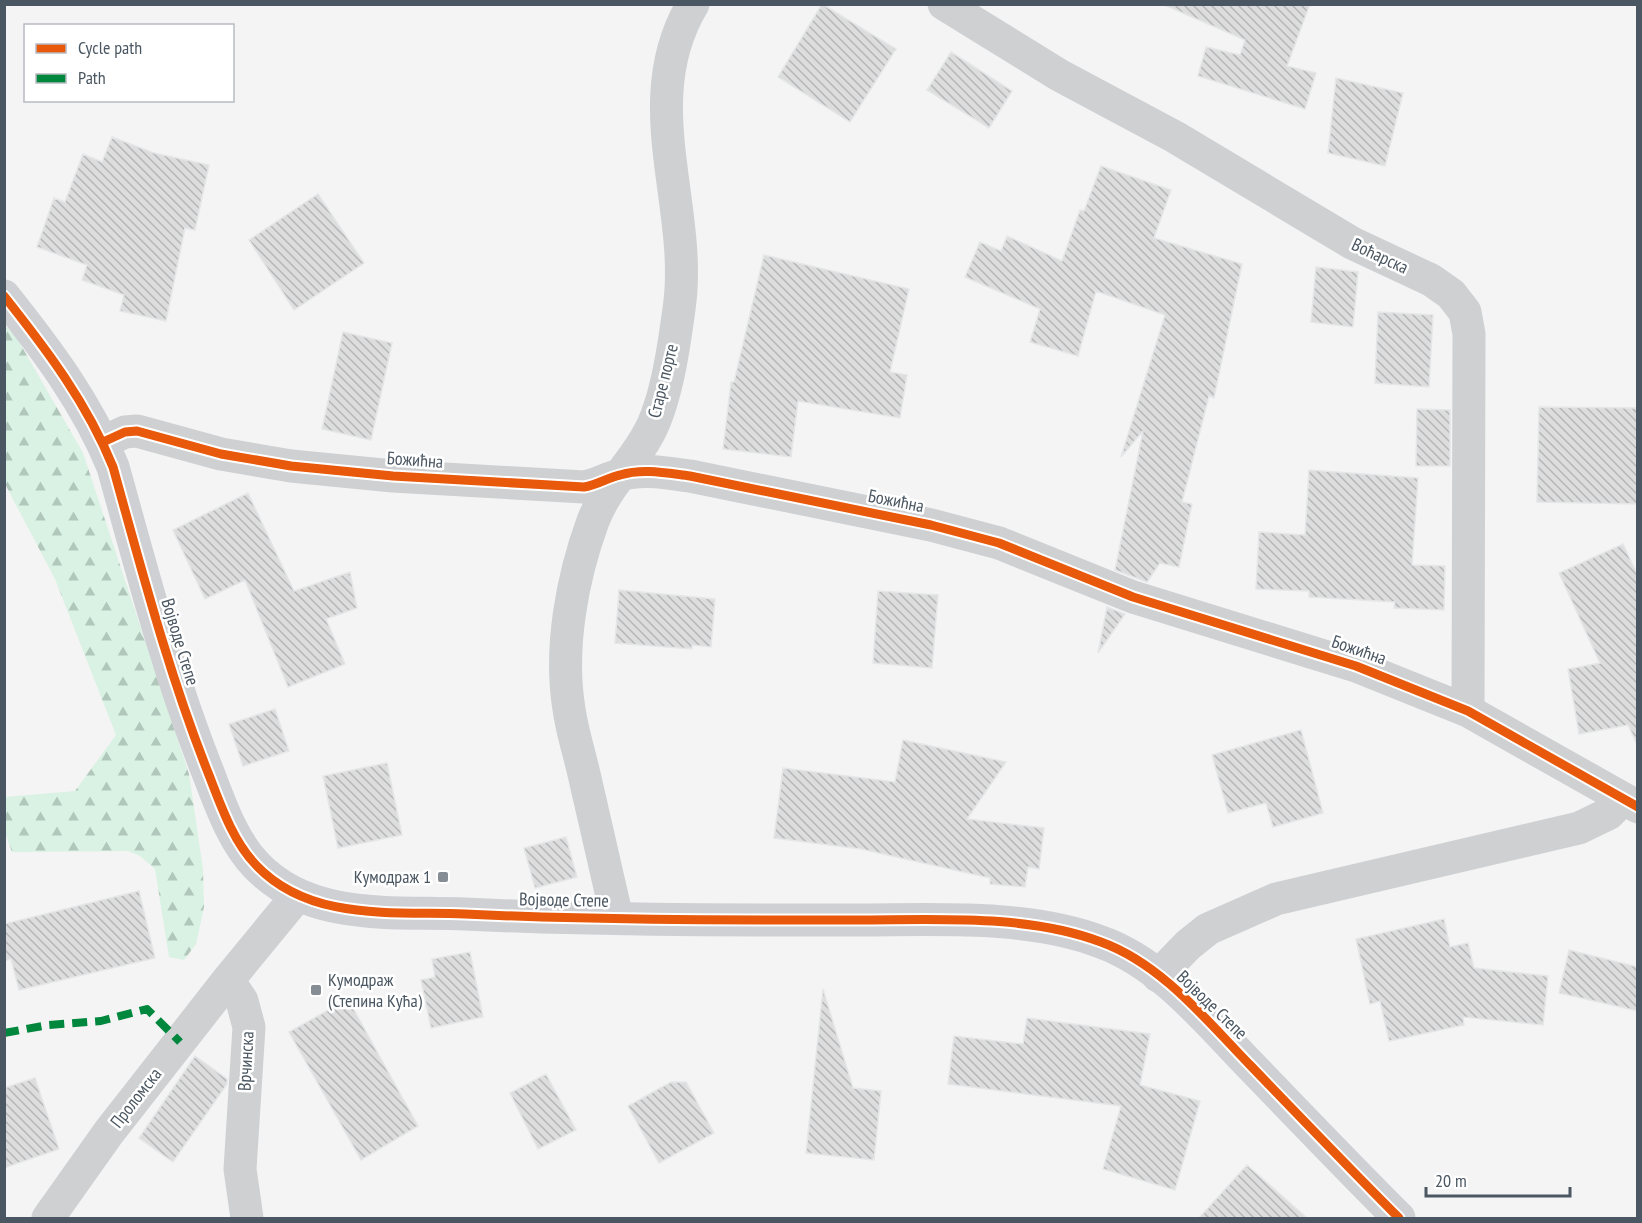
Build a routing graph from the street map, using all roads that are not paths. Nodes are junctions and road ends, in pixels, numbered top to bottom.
1 (693, 4) edge
2 (944, 4) edge
3 (4, 296) edge
4 (103, 442) junction
5 (618, 475) junction
6 (1468, 711) junction
7 (1630, 803) edge
8 (297, 896) junction
9 (617, 918) junction
10 (1158, 976) junction
11 (228, 981) junction
12 (48, 1218) edge
13 (247, 1218) edge
14 (1399, 1218) edge

1 - 5 street, Старе порте
2 - 6 street, Воћарска
3 - 4 street, Војводе Степе
4 - 5 street, Божићна
4 - 8 street, Војводе Степе
5 - 6 street, Божићна
5 - 9 street, Старе порте
6 - 7 street, Божићна
7 - 10 street
8 - 9 street, Војводе Степе
8 - 11 street
9 - 10 street, Војводе Степе
10 - 14 street, Војводе Степе
11 - 12 street, Проломска
11 - 13 street, Врчинска

